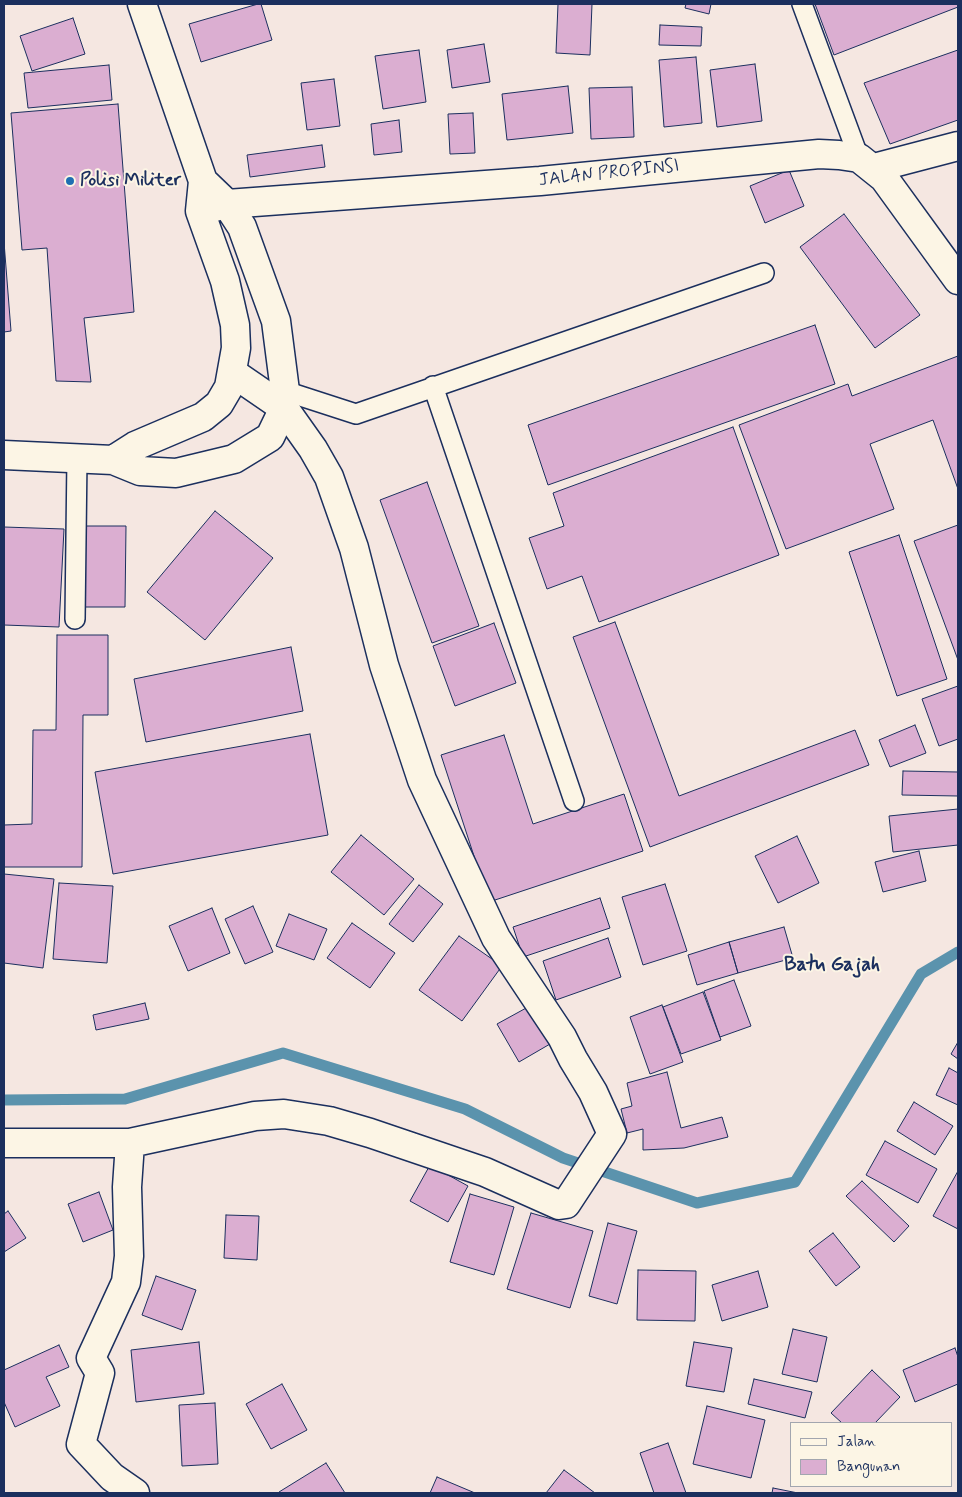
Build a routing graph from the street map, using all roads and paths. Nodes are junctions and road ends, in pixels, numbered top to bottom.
1 (142, 4) edge
2 (802, 4) edge
3 (958, 146) edge
4 (866, 163) junction
5 (202, 181) junction
6 (227, 204) junction
7 (200, 211) junction
8 (764, 273) dead end
9 (958, 280) edge
10 (233, 373) junction
11 (433, 386) junction
12 (284, 400) junction
13 (4, 455) edge
14 (77, 457) junction
15 (113, 460) junction
16 (75, 619) dead end
17 (574, 802) dead end
18 (4, 1142) edge
19 (130, 1143) junction
20 (135, 1493) edge

1 - 5 main road
2 - 4 lane
3 - 4 main road
4 - 6 main road, JALAN PROPINSI
4 - 9 main road
5 - 6 main road
5 - 7 main road
6 - 7 main road, JALAN PROPINSI
6 - 12 main road
7 - 10 main road
8 - 11 lane
10 - 12 main road
10 - 15 main road
11 - 12 lane
11 - 17 lane
12 - 15 main road
12 - 19 main road
13 - 14 main road
14 - 15 main road
14 - 16 lane
18 - 19 main road
19 - 20 main road

